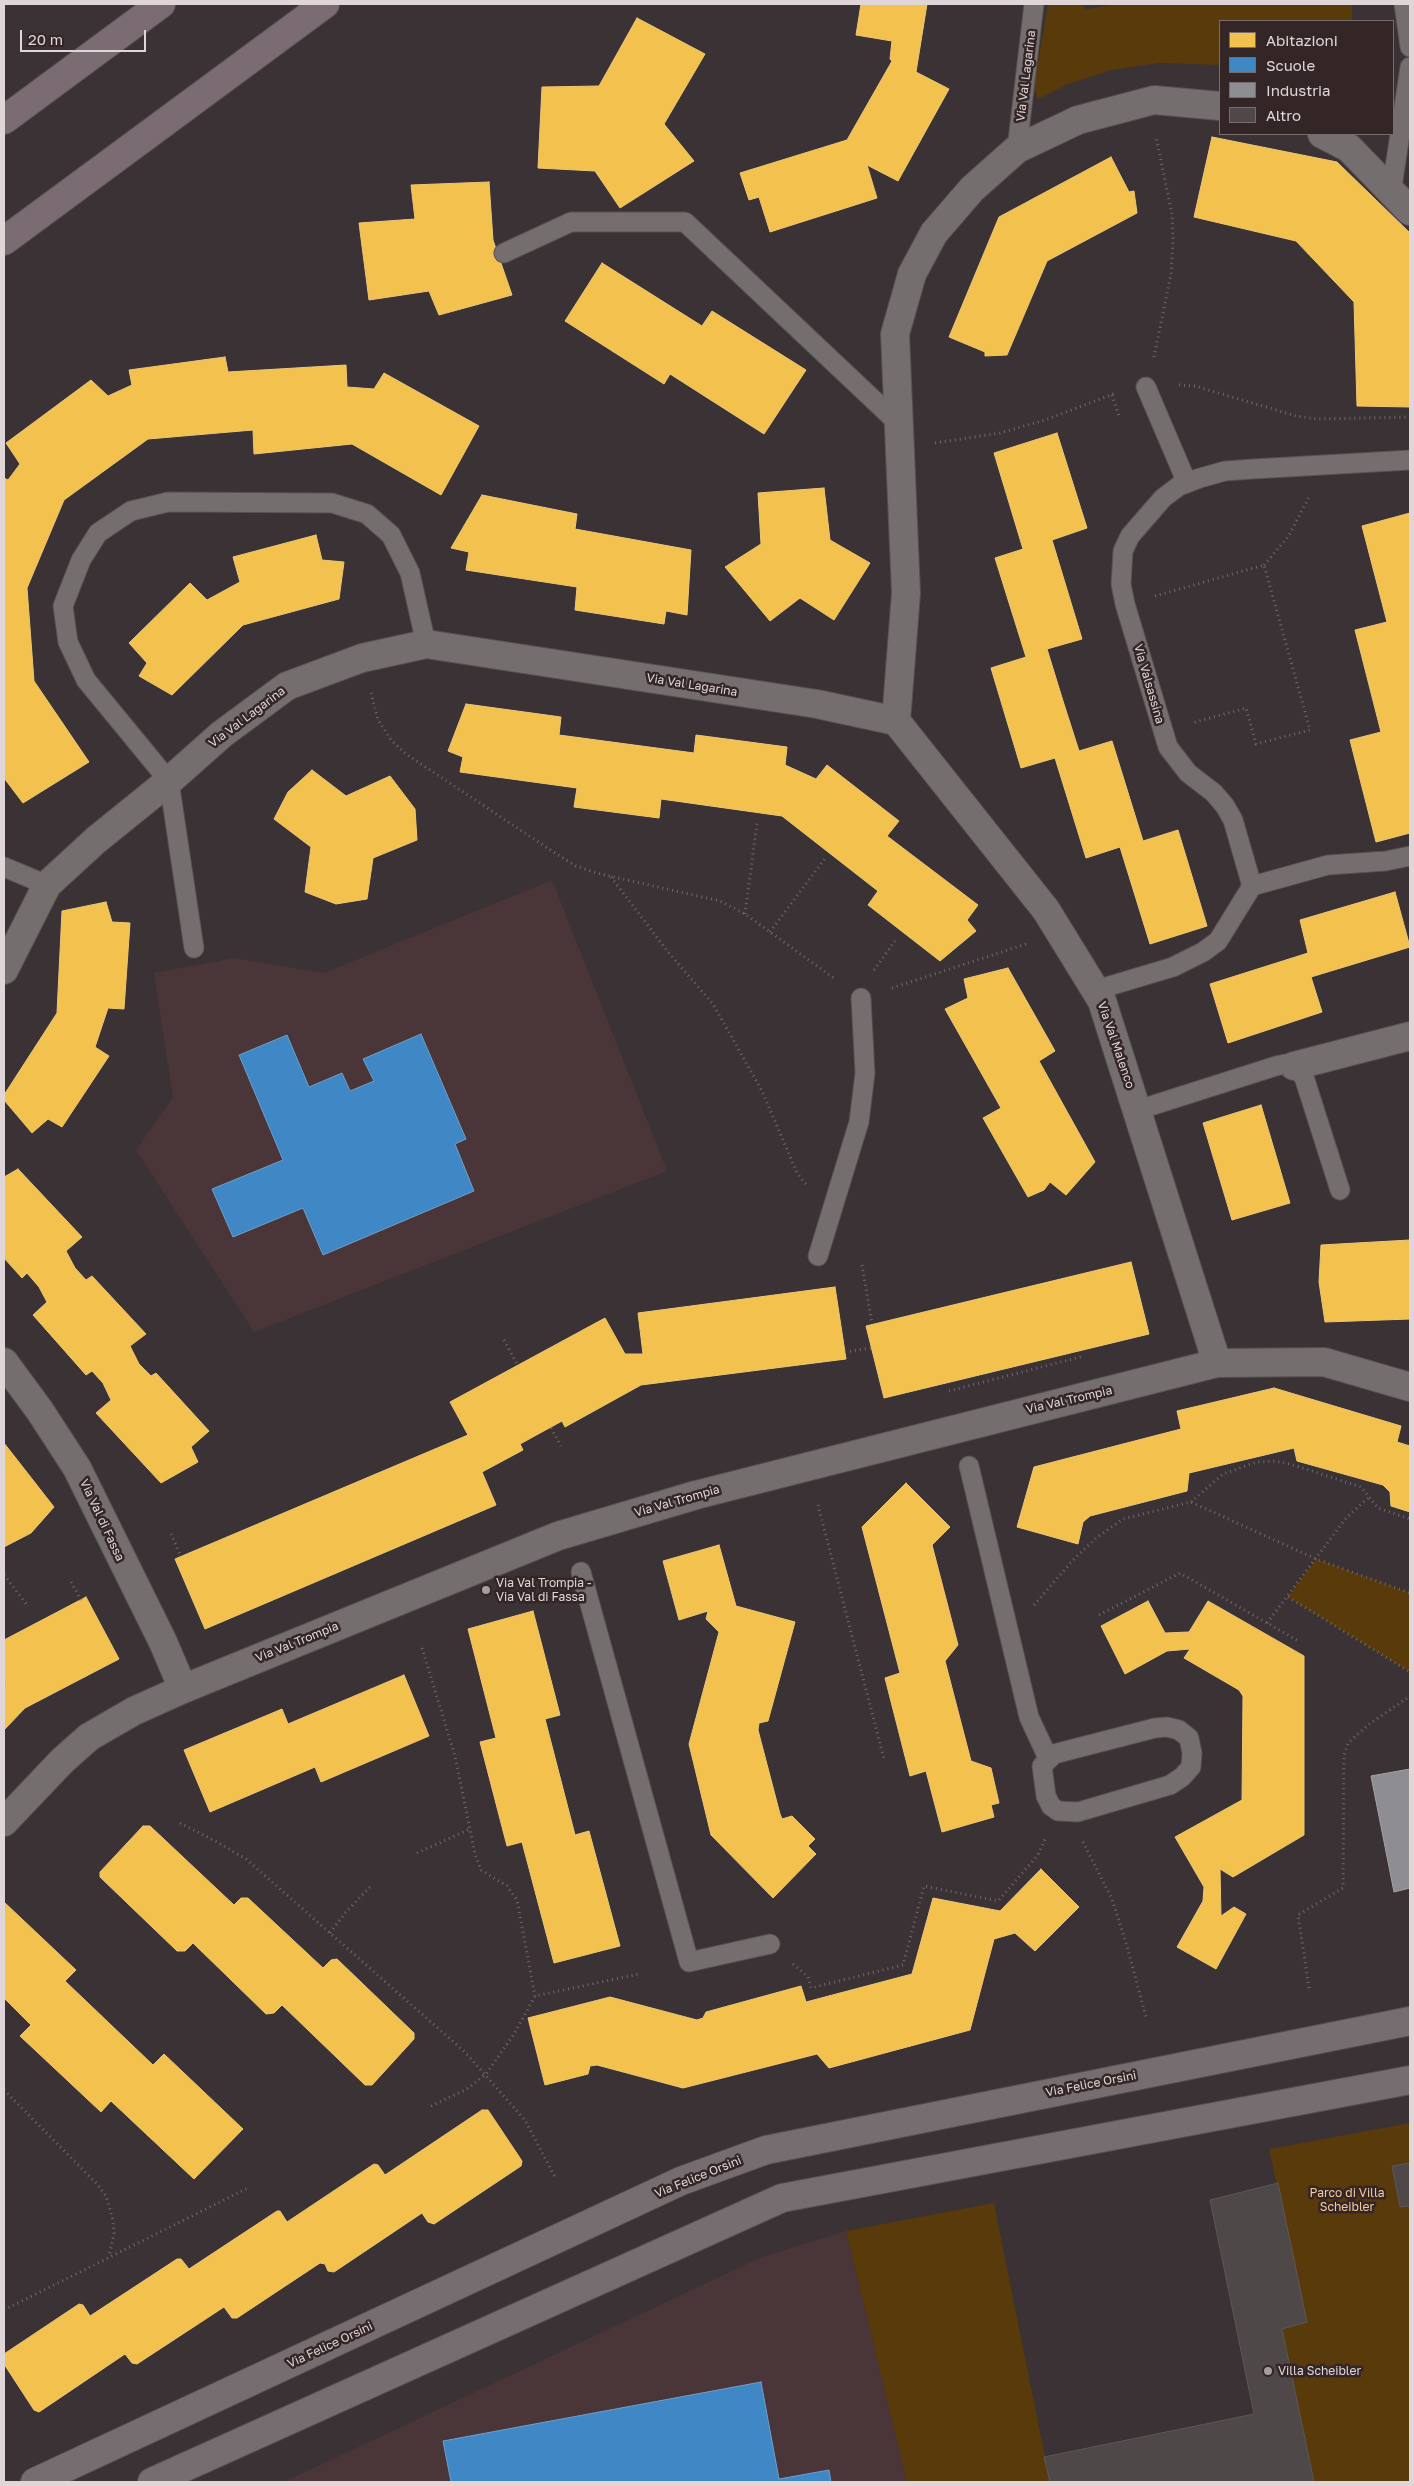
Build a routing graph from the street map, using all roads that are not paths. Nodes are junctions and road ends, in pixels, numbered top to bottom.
1 (160, 4) edge
2 (325, 4) edge
3 (1034, 4) edge
4 (1404, 4) edge
5 (1410, 46) edge
6 (1410, 67) edge
7 (1219, 106) edge
8 (4, 120) edge
9 (1324, 135) edge
10 (1018, 149) junction
11 (1401, 202) edge
12 (4, 241) edge
13 (504, 253) dead end
14 (1146, 387) road end
15 (897, 422) junction
16 (1410, 460) edge
17 (1187, 483) junction
18 (426, 644) junction
19 (896, 721) junction
20 (169, 781) junction
21 (1410, 856) edge
22 (4, 867) edge
23 (46, 885) junction
24 (1252, 886) junction
25 (194, 948) dead end
26 (4, 970) edge
27 (1096, 990) junction
28 (859, 996) road end
29 (1410, 1036) edge
30 (1294, 1066) junction
31 (1138, 1110) junction
32 (1340, 1190) dead end
33 (818, 1256) dead end
34 (4, 1362) edge
35 (1218, 1363) junction
36 (1410, 1387) edge
37 (969, 1466) dead end
38 (581, 1572) dead end
39 (182, 1689) junction
40 (1048, 1758) junction
41 (4, 1822) edge
42 (770, 1944) road end
43 (1410, 2021) edge
44 (1410, 2080) edge
45 (35, 2482) edge
46 (152, 2482) edge

1 - 8 highway
2 - 12 highway
3 - 10 lane, Via Val Lagarina
4 - 5 lane
6 - 11 lane
7 - 10 street
9 - 11 street
10 - 15 street
13 - 15 lane
14 - 17 lane
15 - 19 street
16 - 17 lane, Via Valsassina
17 - 24 lane, Via Valsassina
18 - 19 street, Via Val Lagarina
18 - 20 street, Via Val Lagarina
18 - 20 lane
19 - 27 street, Via Val Malenco
20 - 23 street, Via Val Lagarina
20 - 25 lane
21 - 24 lane
22 - 23 lane
23 - 26 street, Via Val Lagarina
24 - 27 lane
27 - 31 street, Via Val Malenco
28 - 33 lane
29 - 30 street
30 - 31 lane
30 - 32 lane
31 - 35 street, Via Val Malenco
34 - 39 street, Via Val di Fassa
35 - 36 street, Via Val Trompia
35 - 39 street, Via Val Trompia
37 - 40 lane
38 - 42 lane
39 - 41 street, Via Val Trompia
40 - 40 lane
43 - 45 street, Via Felice Orsini
44 - 46 street

